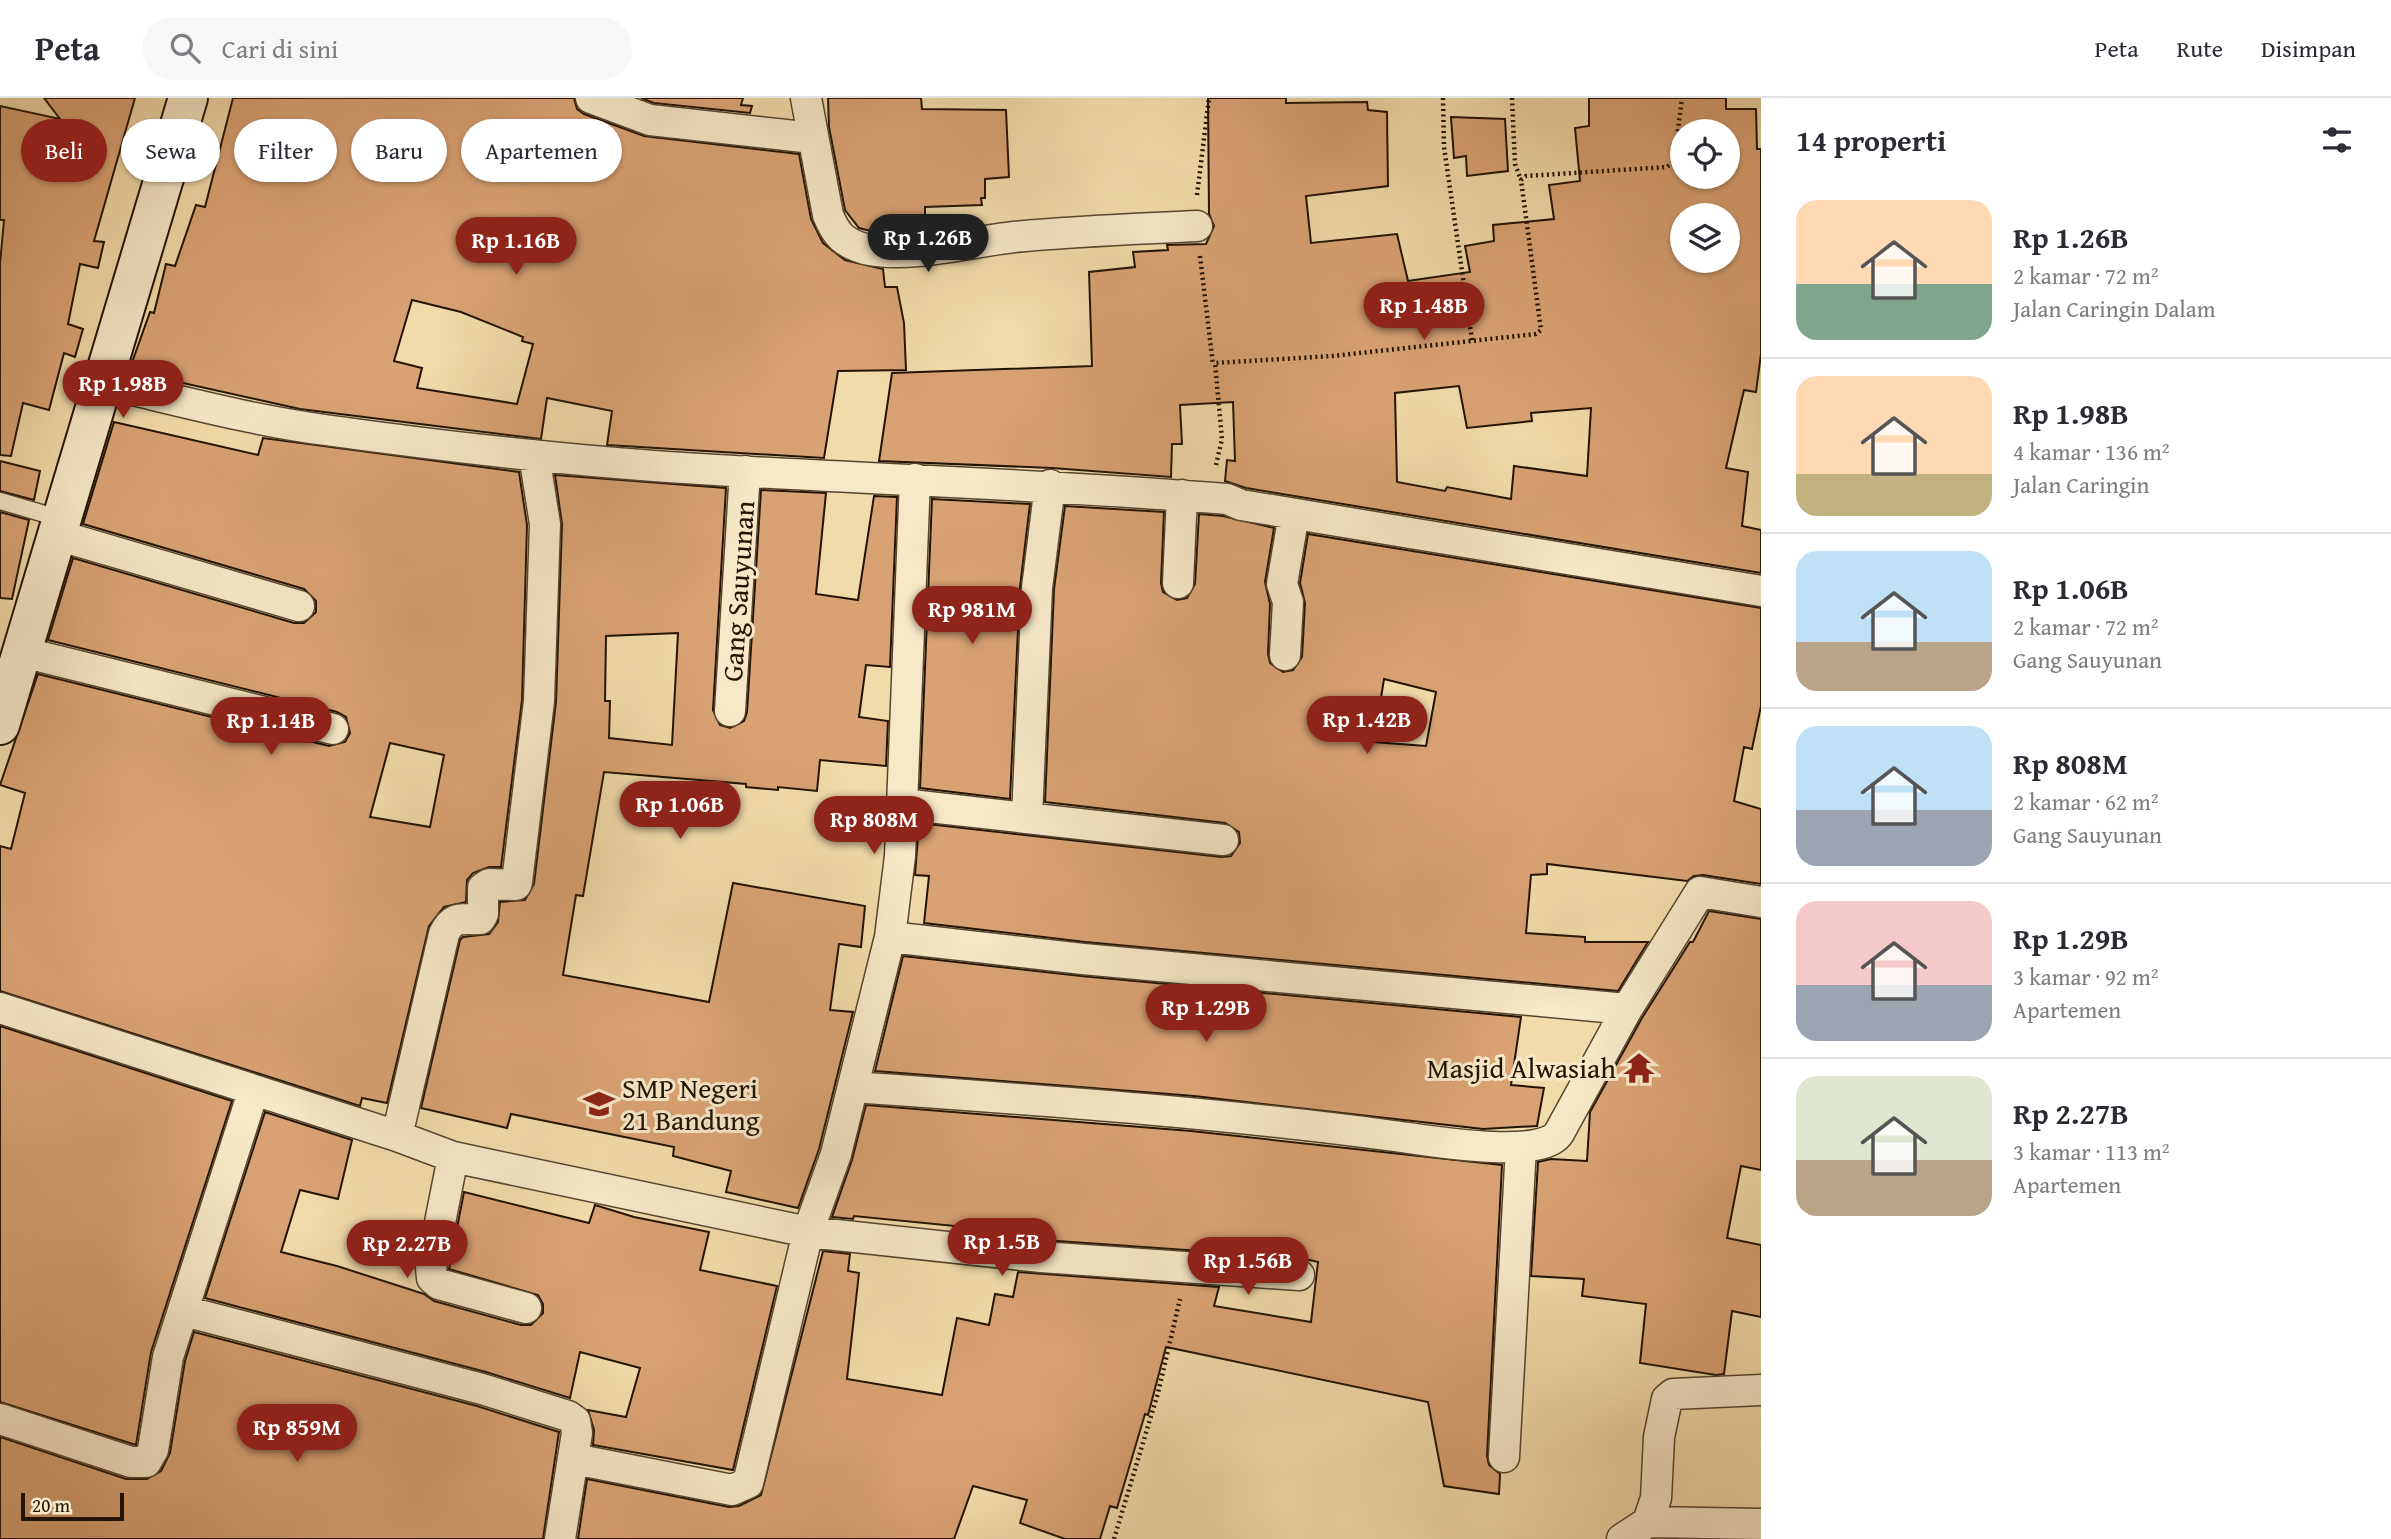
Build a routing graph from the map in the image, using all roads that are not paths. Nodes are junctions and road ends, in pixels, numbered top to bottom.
1 (188, 98) edge
2 (591, 98) edge
3 (806, 98) edge
4 (813, 138) junction
5 (1197, 226) dead end
6 (103, 383) junction
7 (534, 455) junction
8 (745, 471) junction
9 (915, 479) junction
10 (1050, 485) junction
11 (1182, 495) junction
12 (0, 501) edge
13 (1293, 513) junction
14 (60, 527) junction
15 (1178, 583) dead end
16 (1761, 591) edge
17 (299, 606) dead end
18 (22, 652) junction
19 (1286, 655) dead end
20 (730, 710) dead end
21 (0, 725) edge
22 (333, 729) dead end
23 (902, 804) junction
24 (1027, 817) junction
25 (1223, 840) dead end
26 (1761, 902) edge
27 (890, 937) junction
28 (0, 1008) edge
29 (1627, 1009) junction
30 (854, 1087) junction
31 (253, 1092) junction
32 (397, 1136) junction
33 (1521, 1147) junction
34 (453, 1157) junction
35 (808, 1232) junction
36 (1299, 1275) dead end
37 (526, 1308) dead end
38 (184, 1311) junction
39 (1761, 1390) edge
40 (0, 1419) edge
41 (1504, 1457) dead end
42 (573, 1459) junction
43 (1648, 1522) junction
44 (1761, 1524) edge
45 (560, 1539) edge
46 (1622, 1539) edge

1 - 6 main road
2 - 4 street
3 - 4 street
4 - 5 street
6 - 7 street
6 - 14 main road
7 - 8 street
7 - 32 street
8 - 9 street
8 - 20 street, Gang Sauyunan
9 - 10 street
9 - 23 street
10 - 11 street
10 - 24 street
11 - 13 street
11 - 15 street
12 - 14 lane
13 - 16 street
13 - 19 street
14 - 17 street
14 - 18 main road
18 - 21 main road
18 - 22 street
23 - 24 street
23 - 27 street
24 - 25 street
26 - 29 street
27 - 29 street
27 - 30 street
28 - 31 street
29 - 33 street
30 - 33 street
30 - 35 street
31 - 32 street
31 - 38 street
32 - 34 street
33 - 41 street
34 - 35 street
34 - 37 street
35 - 36 street
35 - 42 street
38 - 40 street
38 - 42 street
39 - 43 street
42 - 45 street
43 - 44 street
43 - 46 street

